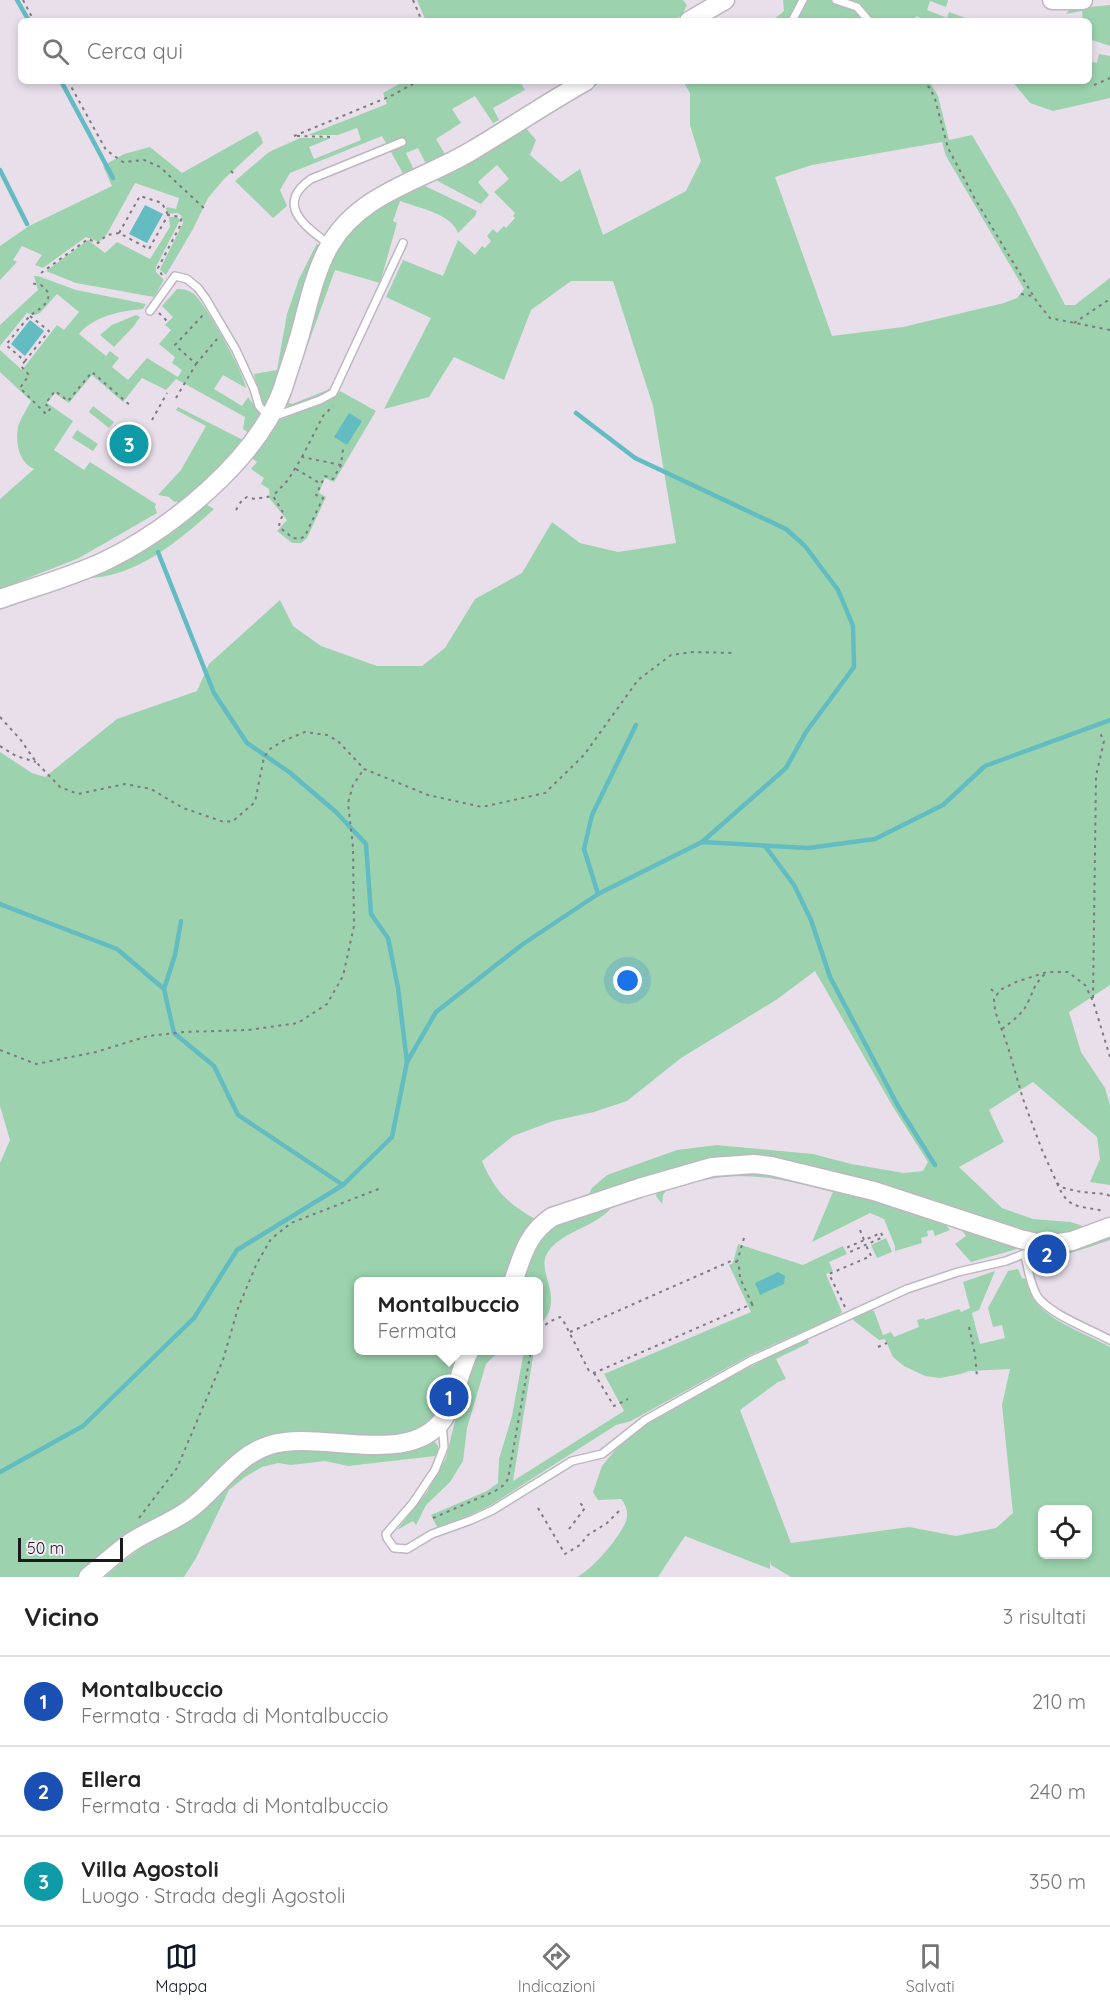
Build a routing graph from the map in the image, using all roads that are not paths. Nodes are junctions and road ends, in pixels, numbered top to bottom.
1 (725, 0) edge
2 (803, 0) edge
3 (836, 0) edge
4 (1052, 0) edge
5 (1083, 0) edge
6 (694, 18) edge
7 (794, 18) edge
8 (866, 18) edge
9 (580, 84) edge
10 (402, 142) dead end
11 (403, 243) dead end
12 (330, 245) junction
13 (150, 311) dead end
14 (270, 418) junction
15 (0, 599) edge
16 (1110, 1227) edge
17 (1046, 1245) junction
18 (1025, 1255) junction
19 (515, 1277) edge
20 (1110, 1340) edge
21 (468, 1355) edge
22 (442, 1421) junction
23 (88, 1577) edge

1 - 6 street
2 - 7 lane
3 - 8 lane
4 - 5 street
9 - 12 street
10 - 12 lane
11 - 14 lane
12 - 14 street
13 - 14 lane
14 - 15 street
16 - 17 street
17 - 18 lane
17 - 19 street
18 - 20 lane
18 - 22 lane
21 - 22 street
22 - 23 street

